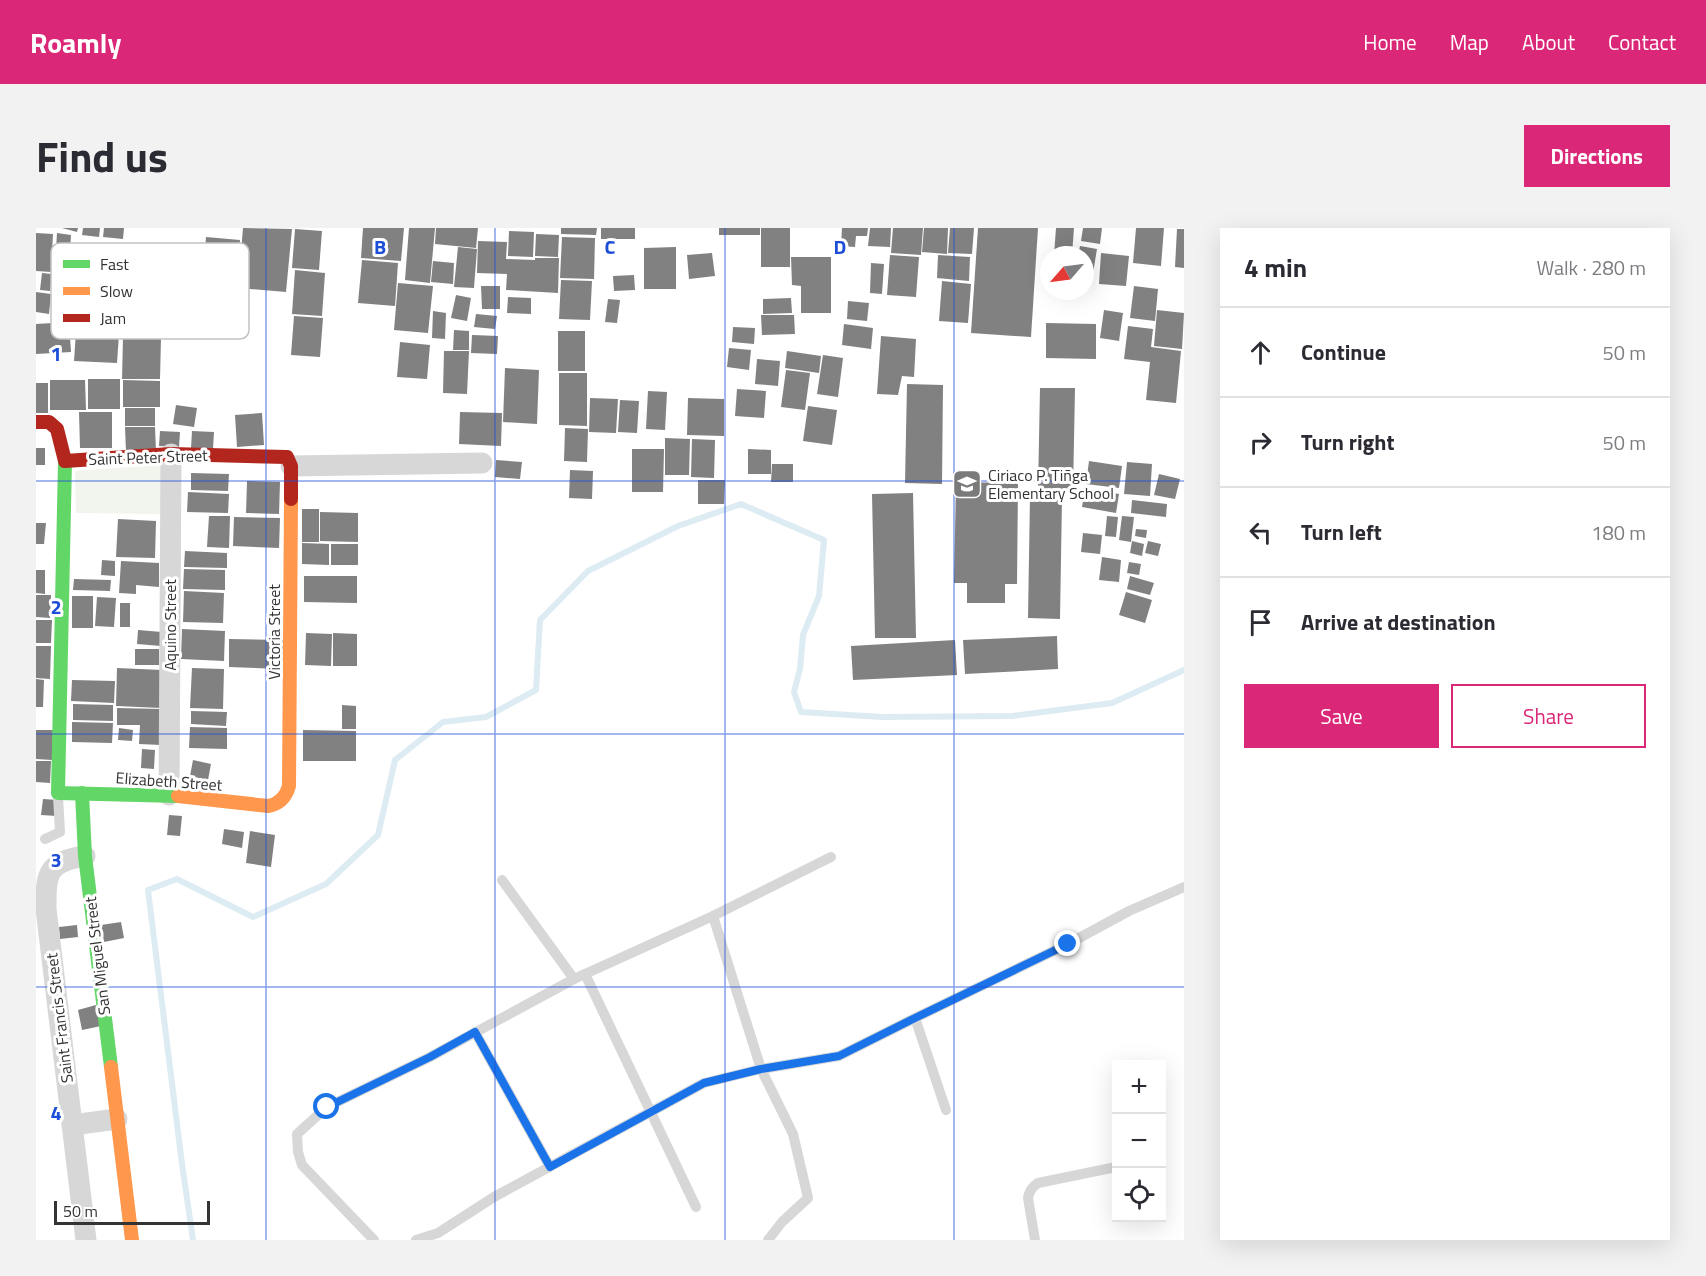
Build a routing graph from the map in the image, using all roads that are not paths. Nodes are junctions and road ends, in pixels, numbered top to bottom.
1 (36, 422) edge
2 (171, 454) junction
3 (65, 461) junction
4 (289, 461) junction
5 (483, 464) dead end
6 (58, 793) junction
7 (82, 793) junction
8 (169, 795) junction
9 (278, 804) joint
10 (45, 838) dead end
11 (85, 856) junction
12 (831, 857) dead end
13 (502, 880) dead end
14 (1184, 887) edge
15 (713, 916) junction
16 (585, 974) junction
17 (574, 979) junction
18 (915, 1018) junction
19 (475, 1032) junction
20 (761, 1069) junction
21 (946, 1110) dead end
22 (650, 1113) junction
23 (117, 1119) junction
24 (72, 1125) junction
25 (550, 1167) junction
26 (1112, 1168) edge
27 (696, 1207) dead end
28 (126, 1239) edge
29 (86, 1240) edge
30 (374, 1240) edge
31 (416, 1240) edge
32 (768, 1240) edge
33 (1035, 1240) edge

1 - 3 street, Saint Peter Street
2 - 3 street, Saint Peter Street
2 - 4 street, Saint Peter Street
2 - 8 street, Aquino Street
3 - 6 street
4 - 5 street, Saint Peter Street
4 - 9 street, Victoria Street
6 - 7 street, Elizabeth Street
6 - 10 lane
7 - 8 street, Elizabeth Street
7 - 11 street, San Miguel Street
8 - 9 street, Elizabeth Street
11 - 23 street, San Miguel Street
11 - 24 street, Saint Francis Street
12 - 15 lane
13 - 17 lane
14 - 18 lane
15 - 16 lane
15 - 20 lane
16 - 17 lane
16 - 22 lane
17 - 19 lane
18 - 20 lane
18 - 21 lane
19 - 25 lane
19 - 30 lane
20 - 22 lane
20 - 32 lane
22 - 25 lane
22 - 27 lane
23 - 24 street
23 - 28 street, San Miguel Street
24 - 29 street, Saint Francis Street
25 - 31 lane
26 - 33 lane

